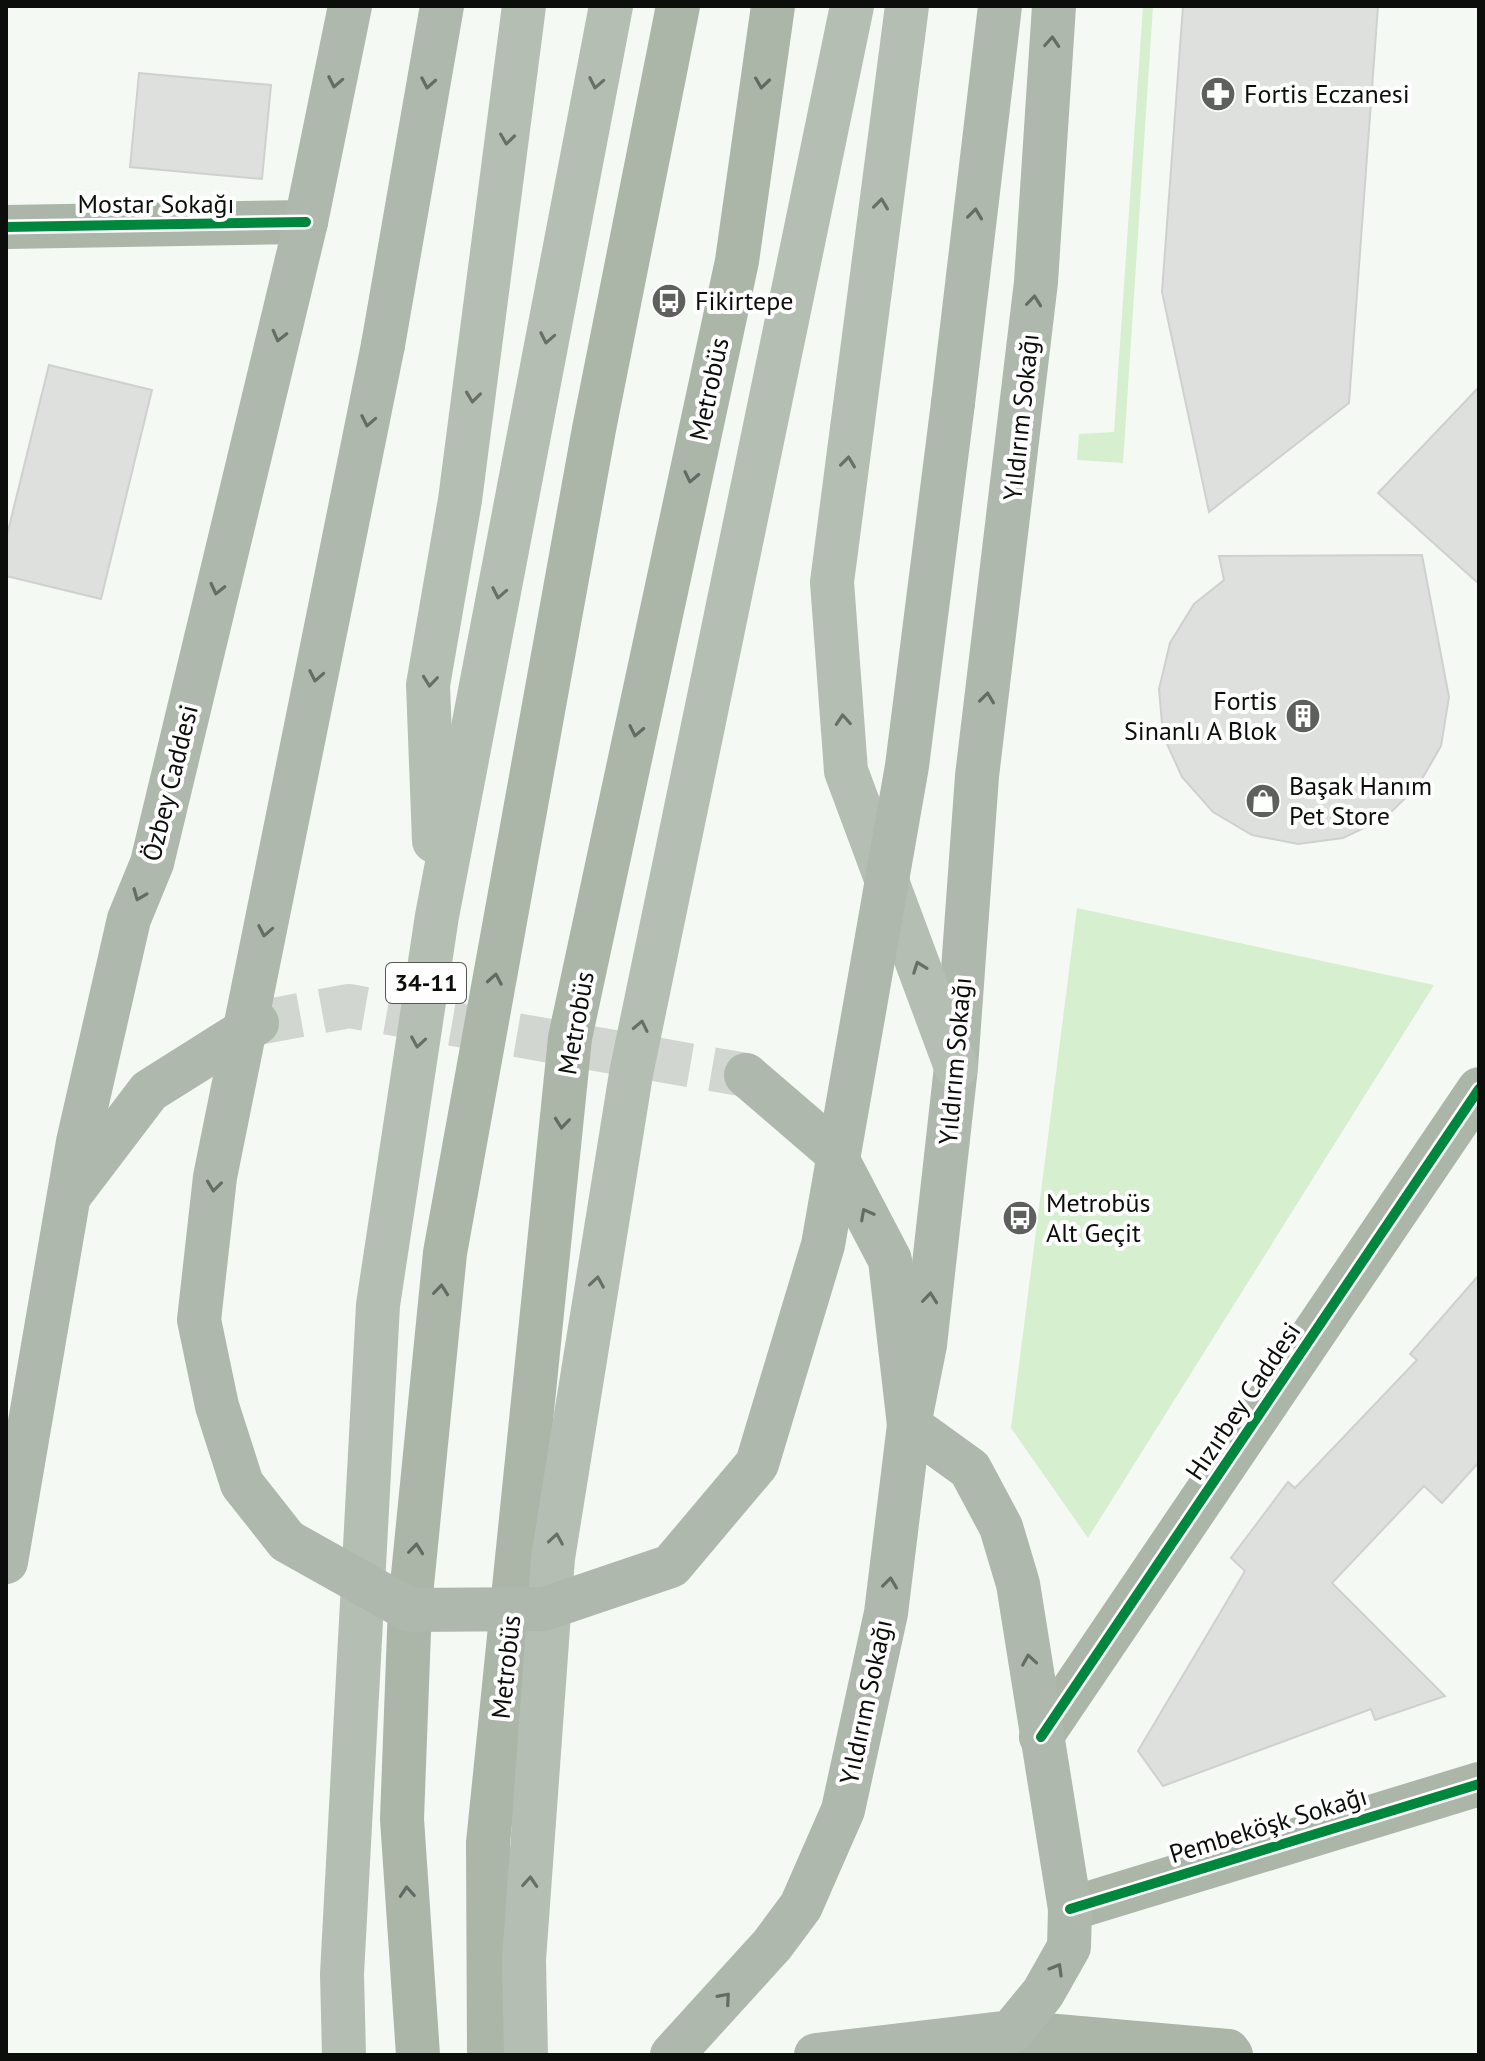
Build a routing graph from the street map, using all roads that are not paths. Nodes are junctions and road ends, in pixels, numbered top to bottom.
1 (350, 6) edge
2 (442, 6) edge
3 (524, 6) edge
4 (611, 6) edge
5 (678, 6) edge
6 (773, 6) edge
7 (852, 6) edge
8 (907, 6) edge
9 (1000, 6) edge
10 (1054, 6) edge
11 (306, 222) junction
12 (6, 227) edge
13 (437, 916) junction
14 (257, 1023) tunnel mouth
15 (956, 1067) junction
16 (746, 1075) tunnel mouth
17 (1479, 1089) edge
18 (1479, 1138) edge
19 (1414, 1189) junction
20 (69, 1197) junction
21 (909, 1425) junction
22 (6, 1562) edge
23 (1041, 1737) junction
24 (1479, 1784) edge
25 (1070, 1909) junction
26 (506, 1955) junction
27 (1011, 2032) junction
28 (344, 2055) edge
29 (418, 2055) edge
30 (489, 2055) edge
31 (526, 2055) edge
32 (672, 2055) edge
33 (816, 2055) edge
34 (1231, 2055) edge

1 -> 11 main road, Özbey Caddesi
2 -> 9 main road, bridge
3 -> 13 highway
4 -> 13 highway, 34-11
29 -> 5 street
6 -> 26 street, Metrobüs
26 -> 7 highway
15 -> 8 highway
15 -> 10 main road, Yıldırım Sokağı
11 - 12 street, Mostar Sokağı
11 -> 20 main road, Özbey Caddesi
13 -> 28 highway, 34-11
14 - 20 main road
21 -> 15 main road, Yıldırım Sokağı
21 -> 16 main road
17 - 19 street, Hızırbey Caddesi
18 - 19 street
19 - 23 street, Hızırbey Caddesi
20 - 22 main road, Özbey Caddesi
23 -> 21 main road
32 -> 21 main road, Yıldırım Sokağı
23 - 25 main road
24 - 25 street, Pembeköşk Sokağı
27 -> 25 main road
26 - 30 street, Metrobüs
26 - 31 highway
27 - 33 main road
27 - 34 street

